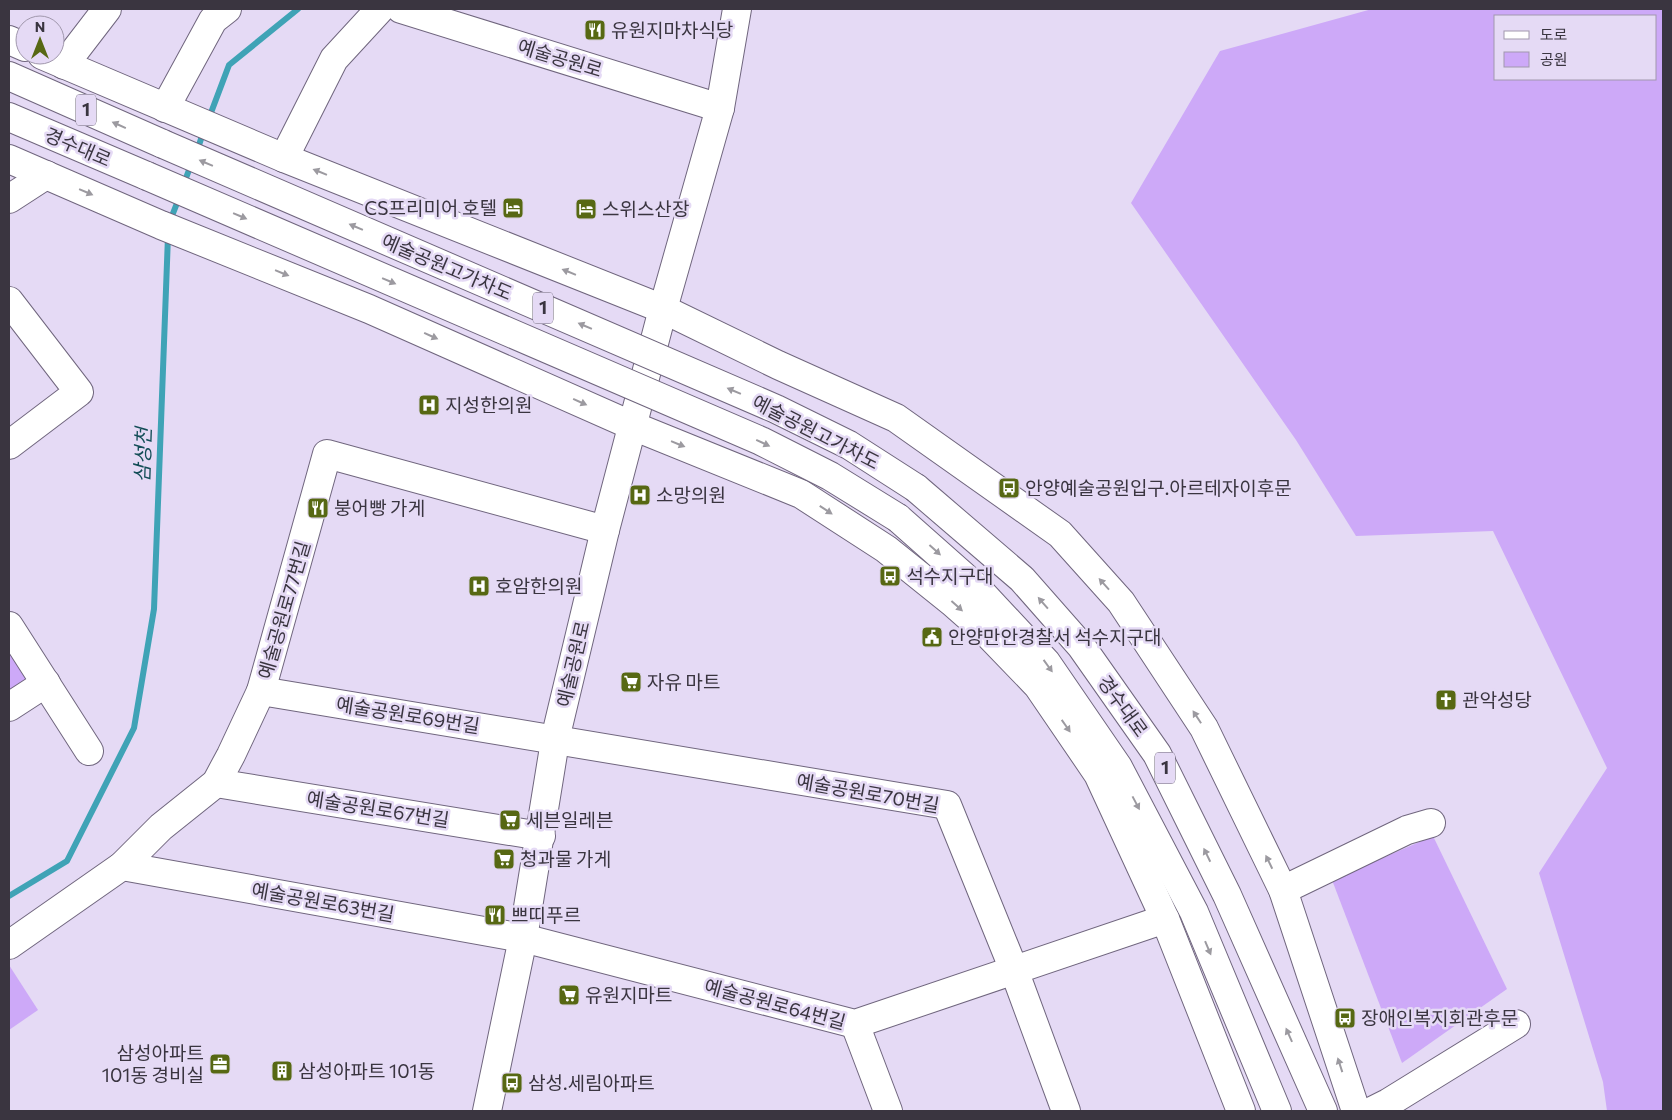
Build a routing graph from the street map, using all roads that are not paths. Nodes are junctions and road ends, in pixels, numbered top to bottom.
1 (107, 9) edge
2 (227, 9) edge
3 (380, 9) edge
4 (401, 9) edge
5 (737, 9) edge
6 (65, 49) edge
7 (65, 65) edge
8 (9, 76) edge
9 (720, 108) junction
10 (170, 109) junction
11 (9, 117) edge
12 (163, 144) joint
13 (274, 153) junction
14 (9, 159) edge
15 (46, 175) junction
16 (147, 176) joint
17 (9, 199) edge
18 (9, 301) edge
19 (663, 309) junction
20 (633, 426) junction
21 (9, 445) edge
22 (916, 488) joint
23 (898, 518) joint
24 (605, 530) junction
25 (9, 626) edge
26 (46, 683) junction
27 (261, 691) junction
28 (9, 707) edge
29 (556, 740) junction
30 (89, 751) dead end
31 (216, 782) junction
32 (1432, 823) dead end
33 (541, 836) junction
34 (122, 866) junction
35 (1283, 890) junction
36 (1165, 919) junction
37 (524, 938) junction
38 (9, 945) edge
39 (1014, 970) junction
40 (855, 1024) junction
41 (1516, 1024) dead end
42 (1384, 1109) edge
43 (487, 1111) edge
44 (888, 1111) edge
45 (1066, 1111) edge
46 (1241, 1111) edge
47 (1277, 1111) edge
48 (1323, 1111) edge
49 (1356, 1111) edge

1 - 6 main road
2 - 10 main road
3 - 13 main road
4 - 9 main road, 예술공원로
5 - 9 main road, 예술공원로
7 - 10 main road
12 -> 8 main road, 경수대로 / 1
9 - 19 main road, 예술공원로
10 - 13 main road
11 - 16 main road, 경수대로 / 1
22 -> 12 main road, 예술공원고가차도 / 1, bridge
19 -> 13 main road
14 - 15 main road
15 - 17 main road
15 -> 20 main road
16 -> 23 main road, 예술공원고가차도 / 1, bridge
18 - 21 main road
19 - 20 main road, 예술공원로
35 -> 19 main road
20 - 24 main road, 예술공원로
20 -> 36 main road
48 -> 22 main road, 경수대로 / 1
23 -> 47 main road, 경수대로 / 1
24 - 27 main road, 예술공원로77번길
24 - 29 main road, 예술공원로
25 - 26 main road
26 - 28 main road
26 - 30 main road
27 - 29 main road, 예술공원로69번길
27 - 31 main road, 예술공원로77번길
29 - 33 main road, 예술공원로
29 - 39 main road, 예술공원로70번길
31 - 33 main road, 예술공원로67번길
31 - 34 main road, 예술공원로77번길
32 - 35 main road
33 - 37 main road, 예술공원로
34 - 37 main road, 예술공원로63번길
34 - 38 main road, 예술공원로77번길
49 -> 35 main road
36 - 39 main road, 예술공원로64번길
36 - 46 main road
37 - 40 main road, 예술공원로64번길
37 - 43 main road, 예술공원로
39 - 40 main road, 예술공원로64번길
39 - 45 main road, 예술공원로70번길
40 - 44 main road
41 - 42 main road

